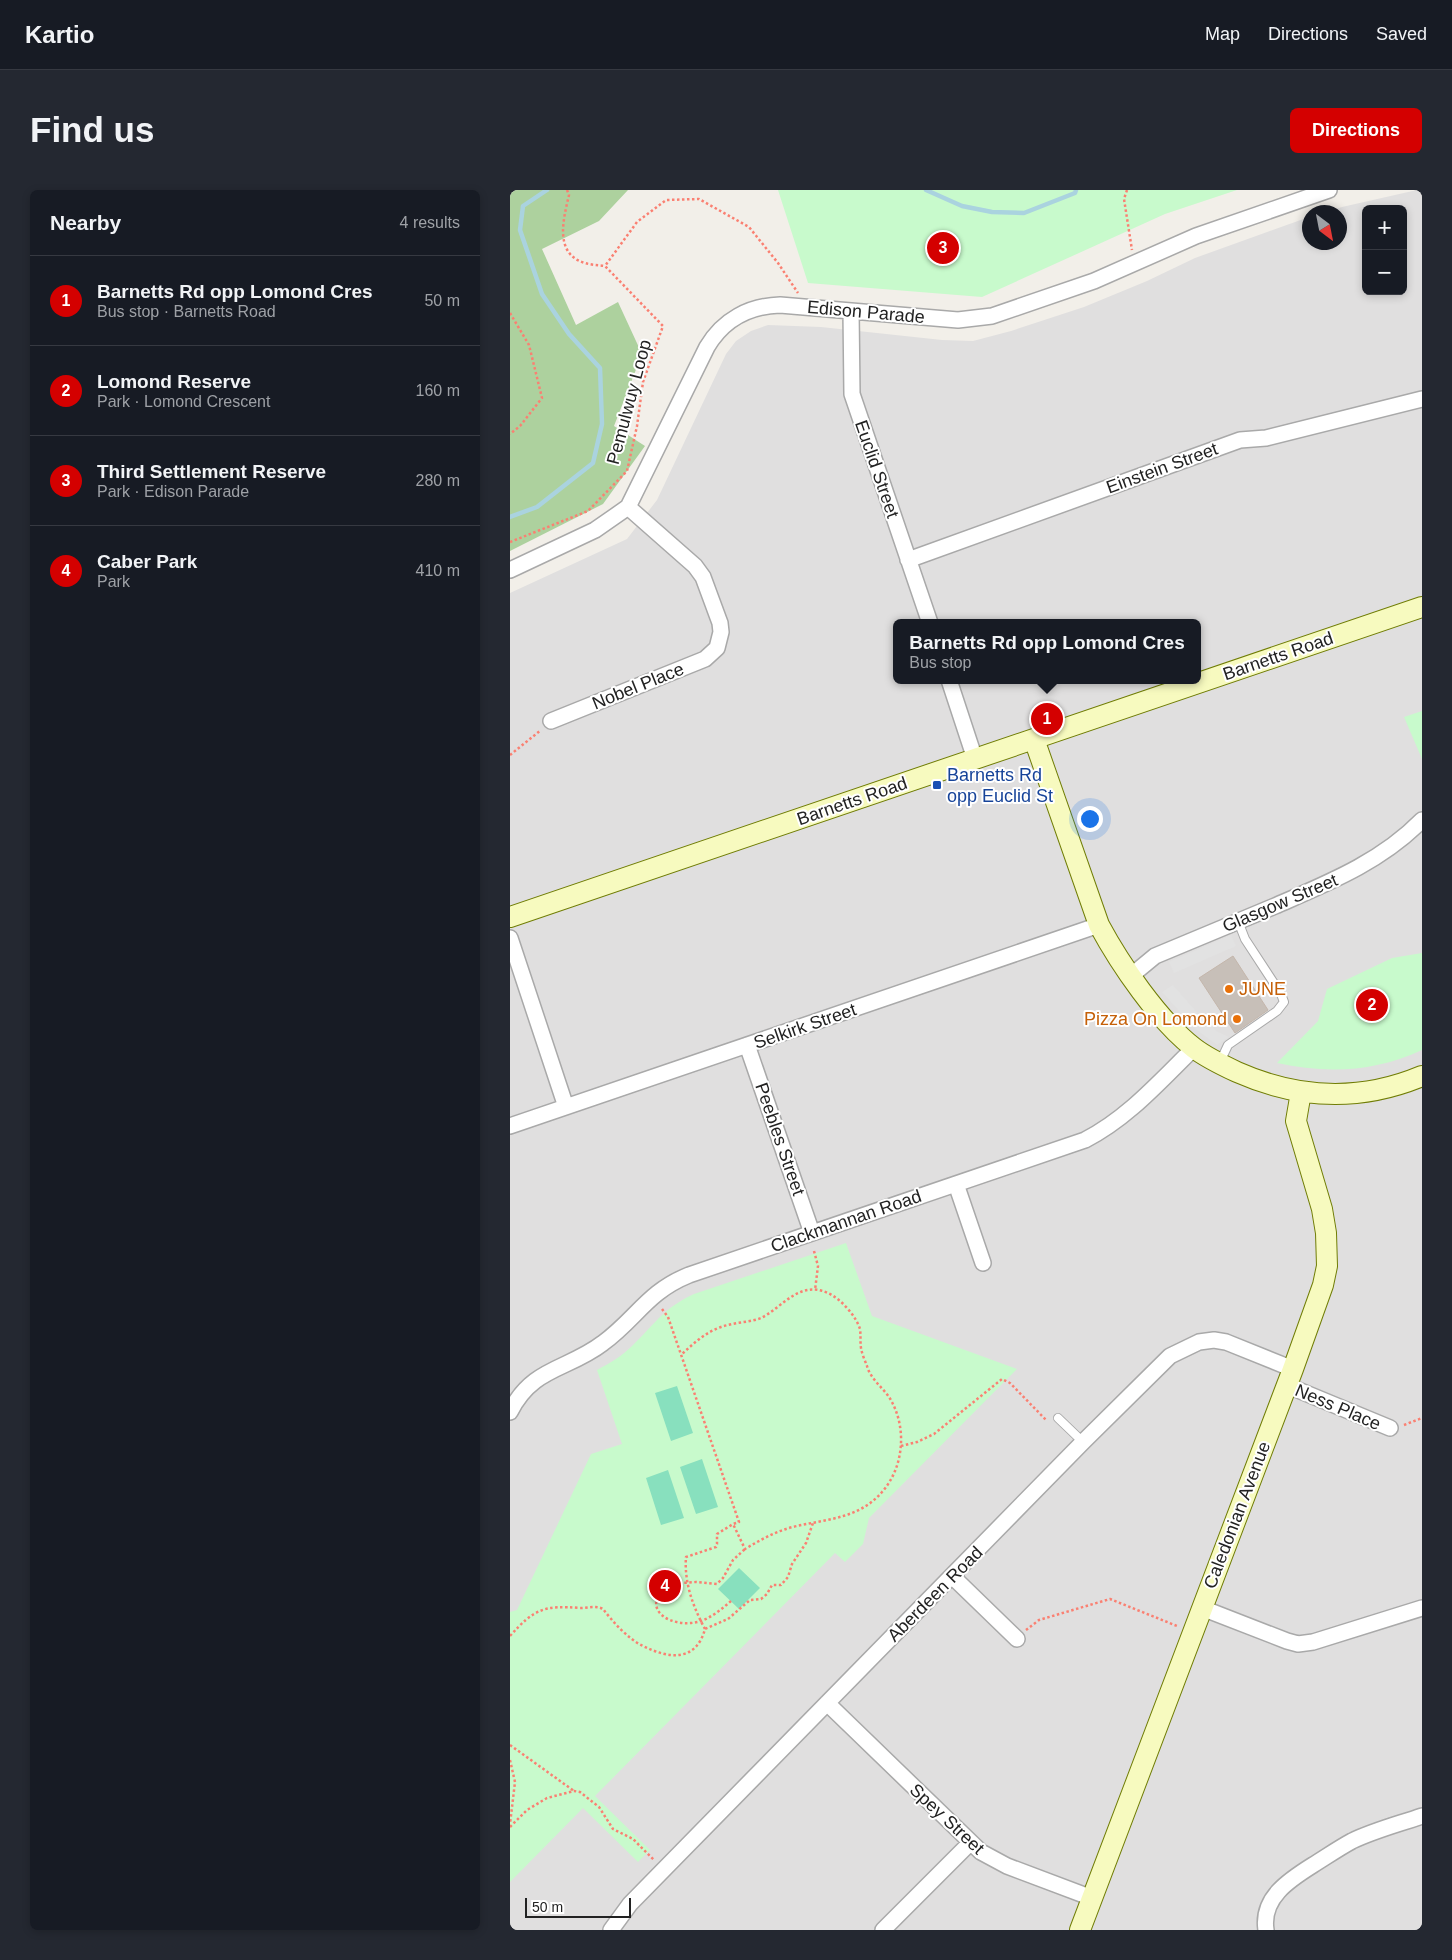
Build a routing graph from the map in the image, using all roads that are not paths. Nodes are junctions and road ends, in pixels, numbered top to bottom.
1 (1329, 190) edge
2 (851, 311) junction
3 (1422, 398) edge
4 (628, 507) junction
5 (908, 560) junction
6 (510, 570) edge
7 (1422, 607) edge
8 (929, 619) edge
9 (1201, 682) edge
10 (950, 684) edge
11 (1196, 684) edge
12 (552, 721) dead end
13 (1034, 739) junction
14 (975, 759) junction
15 (1422, 820) edge
16 (510, 917) edge
17 (1238, 921) junction
18 (1099, 924) junction
19 (510, 938) edge
20 (1132, 975) junction
21 (747, 1045) junction
22 (1194, 1048) junction
23 (1219, 1063) junction
24 (1422, 1076) edge
25 (1300, 1092) junction
26 (566, 1107) junction
27 (510, 1126) edge
28 (956, 1184) junction
29 (812, 1233) junction
30 (983, 1263) dead end
31 (1290, 1377) junction
32 (510, 1412) edge
33 (1058, 1418) dead end
34 (1390, 1428) dead end
35 (1083, 1442) junction
36 (953, 1577) junction
37 (1202, 1608) junction
38 (1422, 1608) edge
39 (1017, 1640) dead end
40 (827, 1703) junction
41 (1422, 1816) edge
42 (970, 1843) junction
43 (1092, 1898) junction
44 (611, 1930) edge
45 (883, 1930) edge
46 (1080, 1930) edge
47 (1266, 1930) edge

1 - 2 street, Edison Parade
2 - 4 street, Edison Parade
2 - 5 street, Euclid Street
3 - 5 street, Einstein Street
4 - 6 street, Edison Parade
4 - 12 street, Nobel Place
5 - 8 street, Euclid Street
7 - 9 street, Barnetts Road
10 - 14 street
11 - 13 street, Barnetts Road
13 - 14 street, Barnetts Road
13 - 18 street
14 - 16 street, Barnetts Road
15 - 17 street, Glasgow Street
17 - 20 street, Glasgow Street
17 - 23 lane
18 - 20 street
18 - 21 street, Selkirk Street
19 - 26 street
20 - 22 street
21 - 26 street, Selkirk Street
21 - 29 street, Peebles Street
22 - 23 street
22 - 28 street, Clackmannan Road
23 - 25 street
24 - 25 street
25 - 31 street, Caledonian Avenue
26 - 27 street, Selkirk Street
28 - 29 street, Clackmannan Road
28 - 30 street
29 - 32 street, Clackmannan Road
31 - 34 street, Ness Place
31 - 35 street, Aberdeen Road
31 - 37 street, Caledonian Avenue
33 - 35 lane
35 - 36 street, Aberdeen Road
36 - 39 street
36 - 40 street, Aberdeen Road
37 - 38 street
37 - 43 street, Caledonian Avenue
40 - 42 street, Spey Street
40 - 44 street, Aberdeen Road
41 - 47 street
42 - 43 street, Spey Street
42 - 45 street
43 - 46 street, Caledonian Avenue

